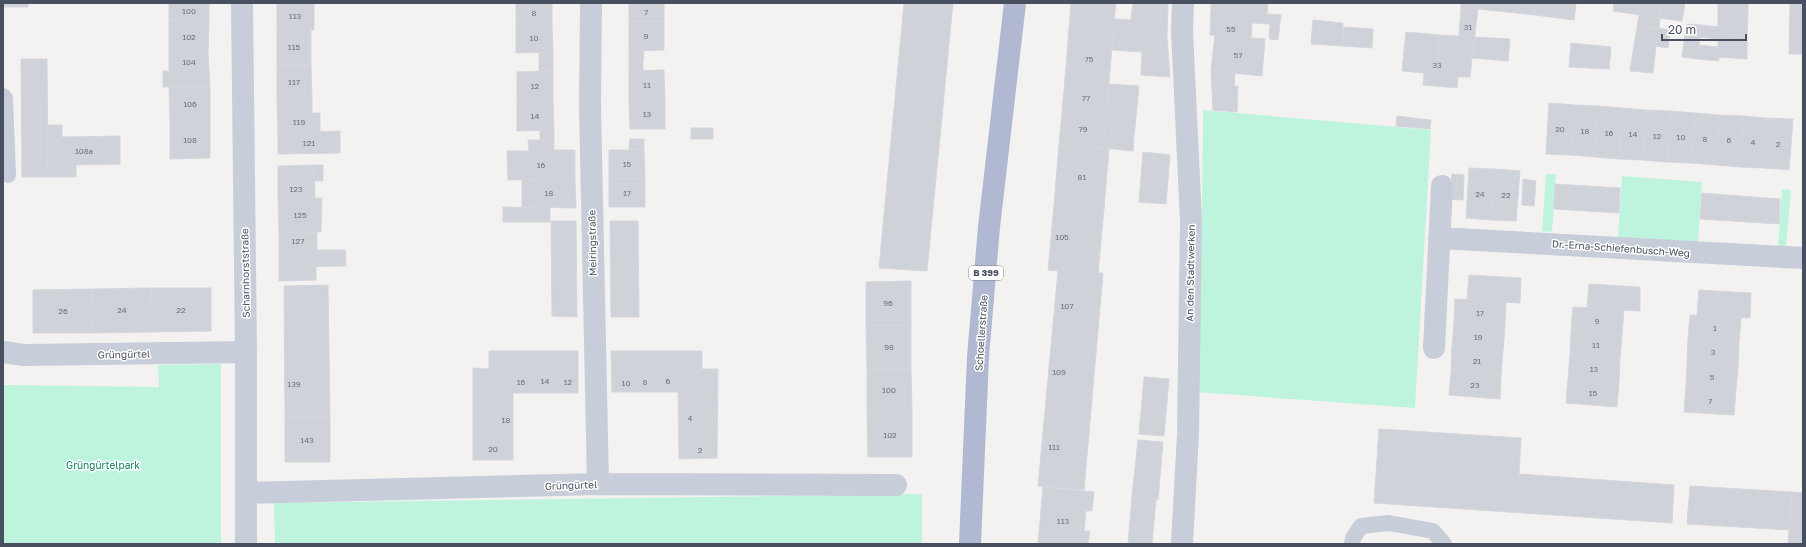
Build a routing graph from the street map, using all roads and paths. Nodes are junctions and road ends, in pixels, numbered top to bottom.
1 (242, 3) edge
2 (591, 3) edge
3 (1015, 3) edge
4 (1183, 3) edge
5 (3, 96) edge
6 (8, 175) dead end
7 (1442, 186) dead end
8 (1439, 238) junction
9 (1803, 258) edge
10 (1434, 348) dead end
11 (3, 352) edge
12 (246, 352) junction
13 (598, 484) junction
14 (896, 485) dead end
15 (246, 493) junction
16 (246, 544) edge
17 (970, 544) edge
18 (1182, 544) edge
19 (1352, 544) edge
20 (1444, 544) edge

1 - 12 street, Scharnhorststraße
2 - 13 street, Meiringstraße
3 - 17 main road, Schoellerstraße / B 399
4 - 18 street, An den Stadtwerken
5 - 6 lane
7 - 8 street
8 - 9 street, Dr.-Erna-Schiefenbusch-Weg
8 - 10 street
11 - 12 street, Grüngürtel
12 - 15 street, Scharnhorststraße
13 - 14 street, Grüngürtel
13 - 15 street, Grüngürtel
15 - 16 street, Scharnhorststraße
19 - 20 lane

